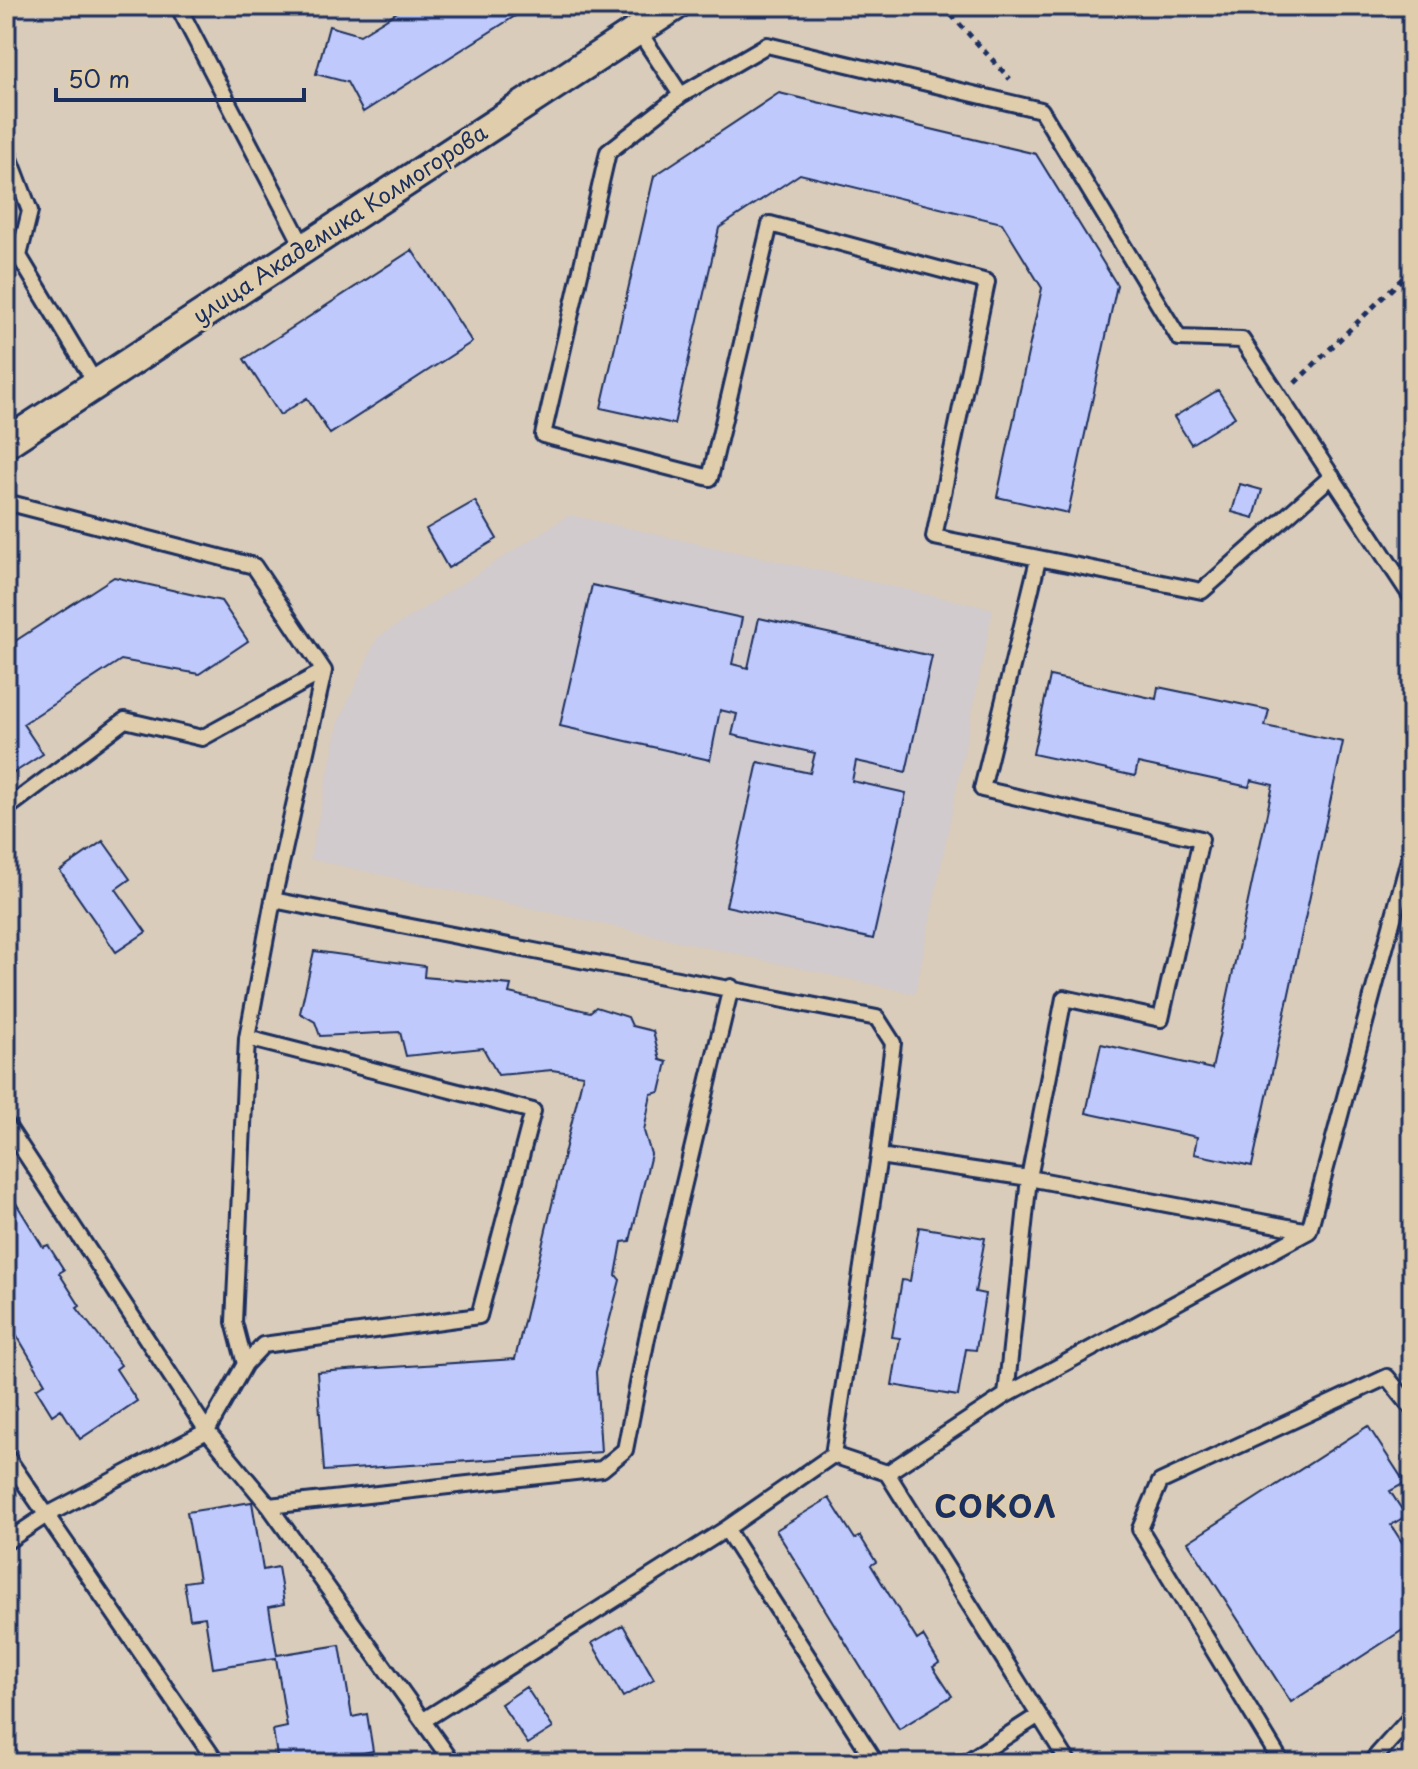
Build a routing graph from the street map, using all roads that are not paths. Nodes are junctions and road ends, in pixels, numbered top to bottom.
1 (178, 6) edge
2 (675, 6) edge
3 (638, 30) junction
4 (681, 95) junction
5 (6, 148) edge
6 (304, 248) junction
7 (12, 256) edge
8 (96, 384) junction
9 (6, 443) edge
10 (1332, 476) junction
11 (6, 502) edge
12 (1038, 560) junction
13 (1412, 598) edge
14 (324, 671) junction
15 (6, 809) edge
16 (1412, 848) edge
17 (273, 900) junction
18 (731, 987) junction
19 (247, 1038) junction
20 (6, 1124) edge
21 (879, 1156) junction
22 (1029, 1178) junction
23 (1309, 1231) junction
24 (245, 1364) junction
25 (1006, 1395) junction
26 (1412, 1408) edge
27 (207, 1431) junction
28 (833, 1455) junction
29 (6, 1456) edge
30 (887, 1473) junction
31 (269, 1506) junction
32 (45, 1516) junction
33 (726, 1529) junction
34 (6, 1542) edge
35 (1039, 1715) junction
36 (1412, 1716) edge
37 (424, 1720) junction
38 (217, 1763) edge
39 (453, 1763) edge
40 (876, 1763) edge
41 (965, 1763) edge
42 (1069, 1763) edge
43 (1282, 1763) edge
44 (1370, 1763) edge

1 - 6 lane
2 - 3 street, улица Академика Колмогорова
3 - 4 lane
3 - 6 street, улица Академика Колмогорова
4 - 10 lane
4 - 12 lane
5 - 7 lane
6 - 8 street, улица Академика Колмогорова
7 - 8 lane
8 - 9 street, улица Академика Колмогорова
10 - 12 lane
10 - 13 lane
11 - 14 lane
12 - 22 lane
14 - 15 lane
14 - 17 lane
16 - 23 lane
17 - 18 lane
17 - 19 lane
18 - 21 lane
18 - 31 lane
19 - 24 lane
19 - 24 lane
20 - 27 lane
21 - 22 lane
21 - 28 lane
22 - 23 lane
22 - 25 lane
23 - 25 lane
24 - 27 lane
25 - 30 lane
26 - 43 lane
27 - 31 lane
27 - 32 lane
28 - 30 lane
28 - 33 lane
29 - 32 lane
30 - 35 lane
31 - 37 lane
32 - 34 lane
32 - 38 lane
33 - 37 lane
33 - 40 lane
35 - 41 lane
35 - 42 lane
36 - 44 lane
37 - 39 lane

